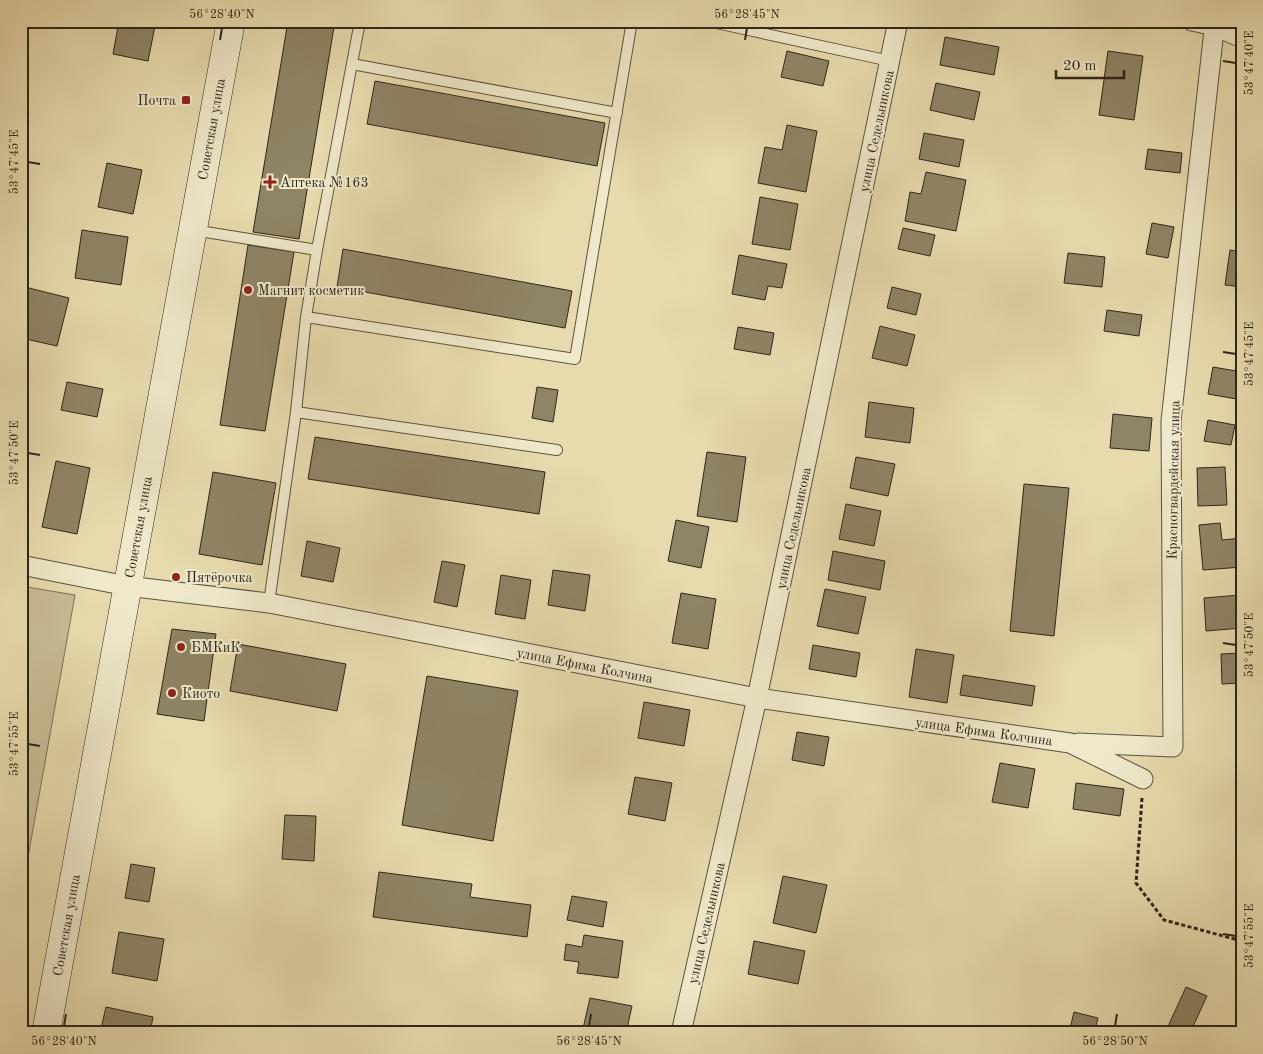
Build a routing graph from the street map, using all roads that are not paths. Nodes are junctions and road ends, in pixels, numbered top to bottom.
1 (230, 21) edge
2 (360, 21) edge
3 (632, 21) edge
4 (707, 21) edge
5 (898, 21) edge
6 (1192, 21) edge
7 (1215, 24) edge
8 (1242, 38) edge
9 (890, 62) junction
10 (352, 64) junction
11 (617, 113) junction
12 (192, 230) junction
13 (317, 250) junction
14 (306, 317) junction
15 (296, 412) junction
16 (557, 450) dead end
17 (21, 565) edge
18 (127, 586) junction
19 (269, 603) junction
20 (757, 698) junction
21 (1070, 743) junction
22 (1143, 779) road end
23 (46, 1033) edge
24 (681, 1033) edge

1 - 12 main road, Советская улица
2 - 10 lane
3 - 11 lane
4 - 9 lane
5 - 9 street, улица Седельникова
6 - 7 street
7 - 8 street
7 - 21 street, Красногвардейская улица
9 - 20 street, улица Седельникова
10 - 11 lane
10 - 13 lane
11 - 14 lane
12 - 13 lane
12 - 18 main road, Советская улица
13 - 14 lane
14 - 15 lane
15 - 16 lane
15 - 19 lane
17 - 18 street, улица Ефима Колчина
18 - 19 street, улица Ефима Колчина
18 - 23 main road, Советская улица
19 - 20 street, улица Ефима Колчина
20 - 21 street, улица Ефима Колчина
20 - 24 street, улица Седельникова
21 - 22 street, улица Ефима Колчина

